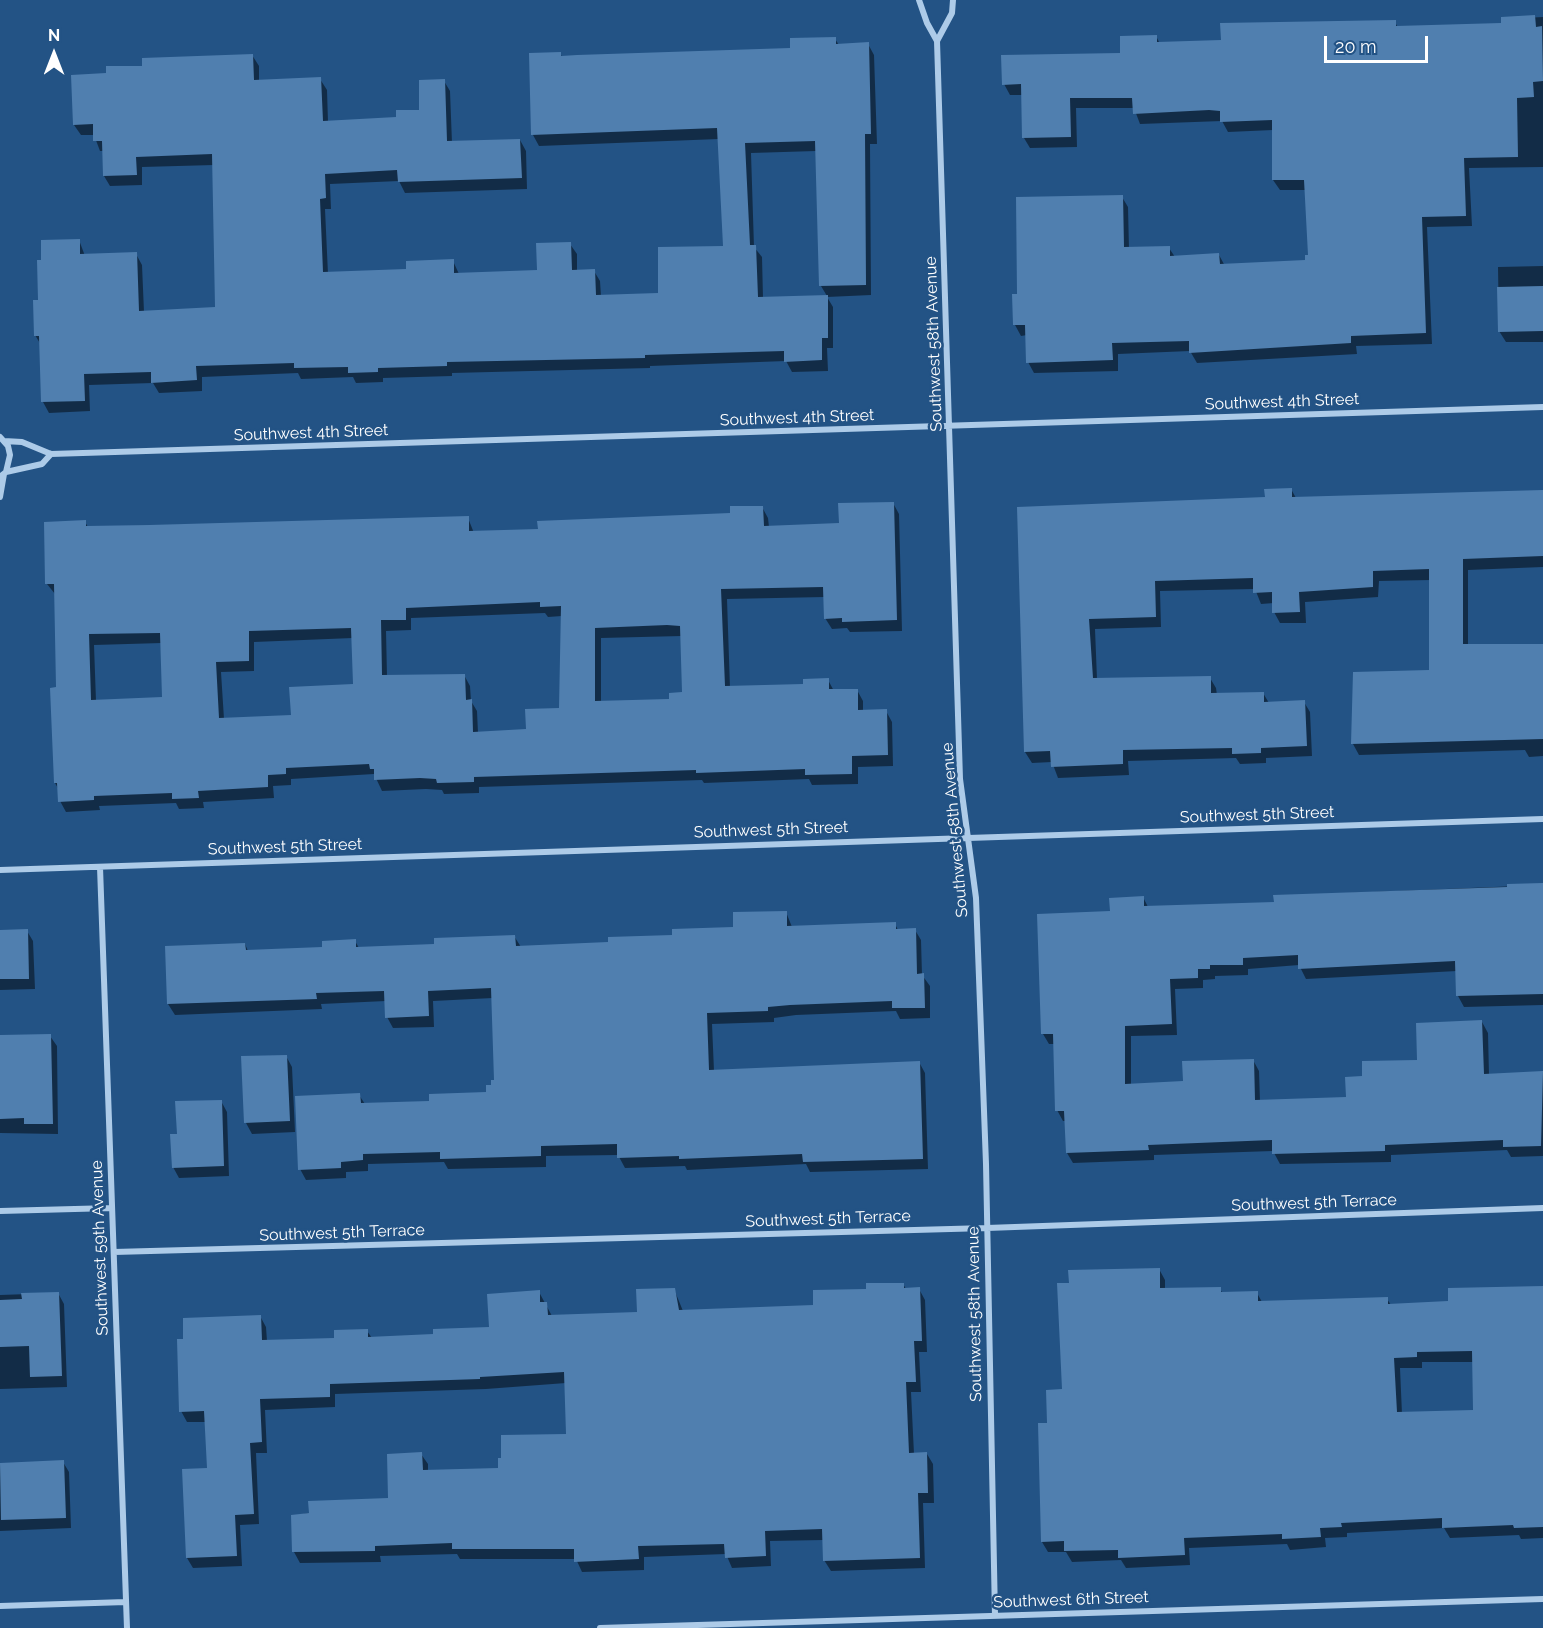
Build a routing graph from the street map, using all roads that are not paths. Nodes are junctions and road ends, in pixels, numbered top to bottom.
1 (919, 0) edge
2 (953, 0) edge
3 (937, 41) junction
4 (1543, 407) edge
5 (950, 427) junction
6 (1, 437) edge
7 (51, 454) junction
8 (3, 474) edge
9 (0, 497) edge
10 (1543, 819) edge
11 (968, 838) junction
12 (100, 867) junction
13 (0, 870) edge
14 (112, 1208) junction
15 (1543, 1208) edge
16 (0, 1211) edge
17 (987, 1228) junction
18 (114, 1252) junction
19 (1543, 1599) edge
20 (126, 1602) junction
21 (0, 1606) edge
22 (995, 1616) junction
23 (127, 1628) edge
24 (600, 1628) edge

1 - 3 street, Southwest 58th Avenue
2 - 3 street
3 - 5 street, Southwest 58th Avenue
4 - 5 street, Southwest 4th Street
5 - 7 street, Southwest 4th Street
5 - 11 street, Southwest 58th Avenue
6 - 7 street, Southwest 4th Street
6 - 8 street, Southwest 4th Street
7 - 8 street, Southwest 4th Street
8 - 9 street
10 - 11 street, Southwest 5th Street
11 - 12 street, Southwest 5th Street
11 - 17 street, Southwest 58th Avenue
12 - 13 street, Southwest 5th Street
12 - 14 street, Southwest 59th Avenue
14 - 16 street
14 - 18 street, Southwest 59th Avenue
15 - 17 street, Southwest 5th Terrace
17 - 18 street, Southwest 5th Terrace
17 - 22 street, Southwest 58th Avenue
18 - 20 street, Southwest 59th Avenue
19 - 22 street, Southwest 6th Street
20 - 21 street
20 - 23 street, Southwest 59th Avenue
22 - 24 street, Southwest 6th Street

